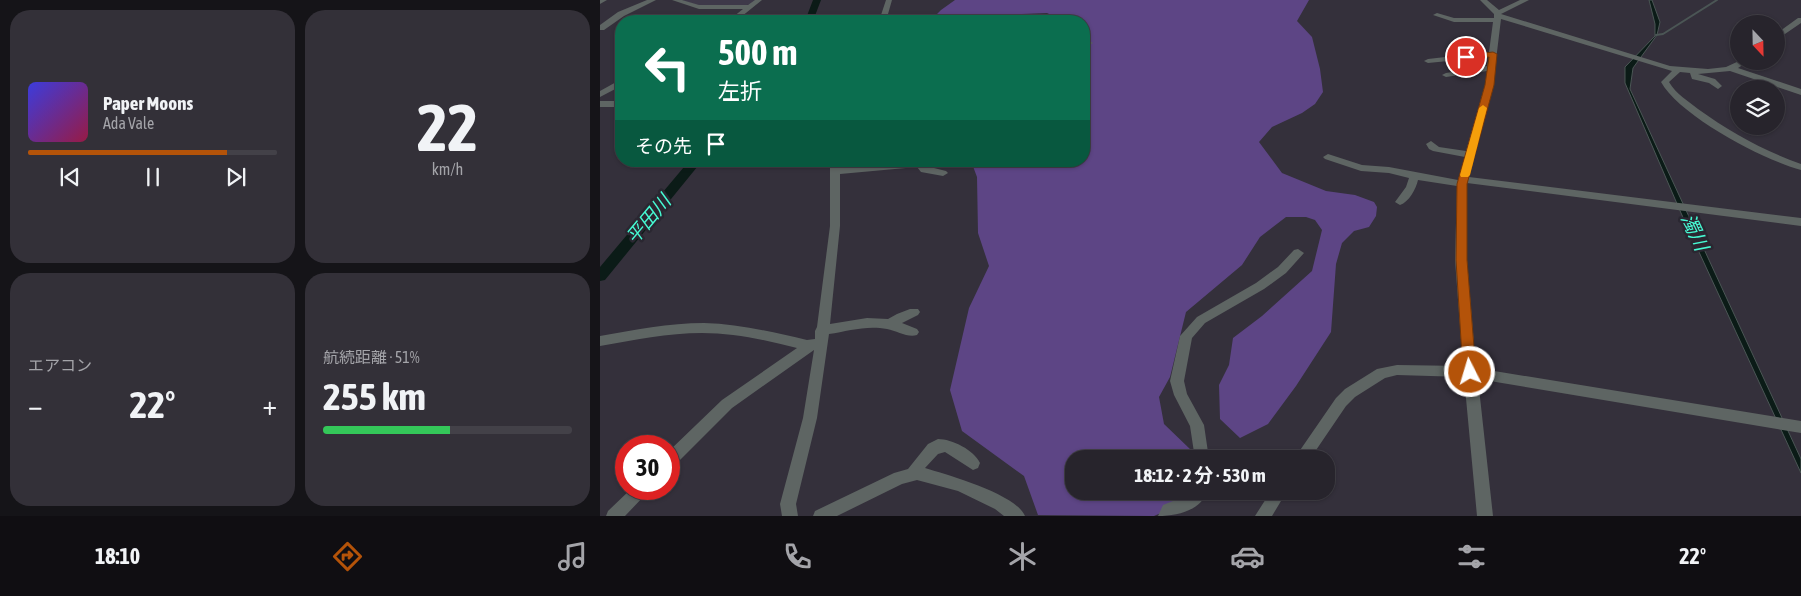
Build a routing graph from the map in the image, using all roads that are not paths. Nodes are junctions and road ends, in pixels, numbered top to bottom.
1 (604, 0) edge
2 (653, 0) edge
3 (675, 0) edge
4 (759, 0) edge
5 (889, 0) edge
6 (1483, 0) edge
7 (1526, 0) edge
8 (600, 2) edge
9 (751, 7) junction
10 (620, 15) edge
11 (740, 15) edge
12 (884, 15) edge
13 (1437, 15) dead end
14 (1497, 16) junction
15 (615, 18) edge
16 (1801, 20) edge
17 (601, 28) edge
18 (1785, 32) edge
19 (1493, 54) junction
20 (1428, 61) dead end
21 (1491, 68) junction
22 (1730, 69) edge
23 (1678, 70) junction
24 (1736, 70) edge
25 (1694, 71) junction
26 (1446, 75) dead end
27 (615, 86) edge
28 (1718, 86) dead end
29 (1801, 92) edge
30 (600, 94) edge
31 (600, 104) edge
32 (615, 104) edge
33 (1431, 144) dead end
34 (1470, 155) junction
35 (1328, 157) dead end
36 (835, 167) edge
37 (922, 167) edge
38 (1801, 167) edge
39 (943, 173) dead end
40 (1414, 176) junction
41 (1463, 181) junction
42 (1400, 202) dead end
43 (1801, 222) edge
44 (1298, 253) dead end
45 (914, 312) dead end
46 (891, 324) junction
47 (913, 332) dead end
48 (817, 338) junction
49 (600, 341) edge
50 (1470, 372) junction
51 (1799, 426) edge
52 (680, 450) edge
53 (1201, 450) edge
54 (1307, 450) edge
55 (973, 463) dead end
56 (912, 474) junction
57 (630, 500) edge
58 (1191, 500) edge
59 (1274, 500) edge
60 (614, 516) edge
61 (790, 516) edge
62 (821, 516) edge
63 (1017, 516) edge
64 (1166, 516) edge
65 (1263, 516) edge
66 (1484, 516) edge

1 - 8 street
2 - 10 street
3 - 9 street
4 - 9 street
5 - 12 street
6 - 14 street
7 - 14 street
9 - 11 street
13 - 14 street
14 - 19 street
14 - 23 street
15 - 17 street
16 - 18 street
19 - 20 street
19 - 21 street
21 - 26 street
21 - 34 street
22 - 25 street
23 - 25 street
23 - 38 street
24 - 29 street
25 - 28 street
27 - 30 street
31 - 32 street
33 - 34 street
34 - 41 street
35 - 40 street
36 - 48 street
37 - 39 street
40 - 41 street
40 - 42 street
41 - 43 street
41 - 50 street
44 - 53 street
45 - 46 street
46 - 47 street
46 - 48 street
48 - 49 street
48 - 52 street
48 - 61 street
50 - 51 street
50 - 54 street
50 - 66 street
55 - 56 street
56 - 62 street
56 - 63 street
57 - 60 street
58 - 64 street
59 - 65 street

